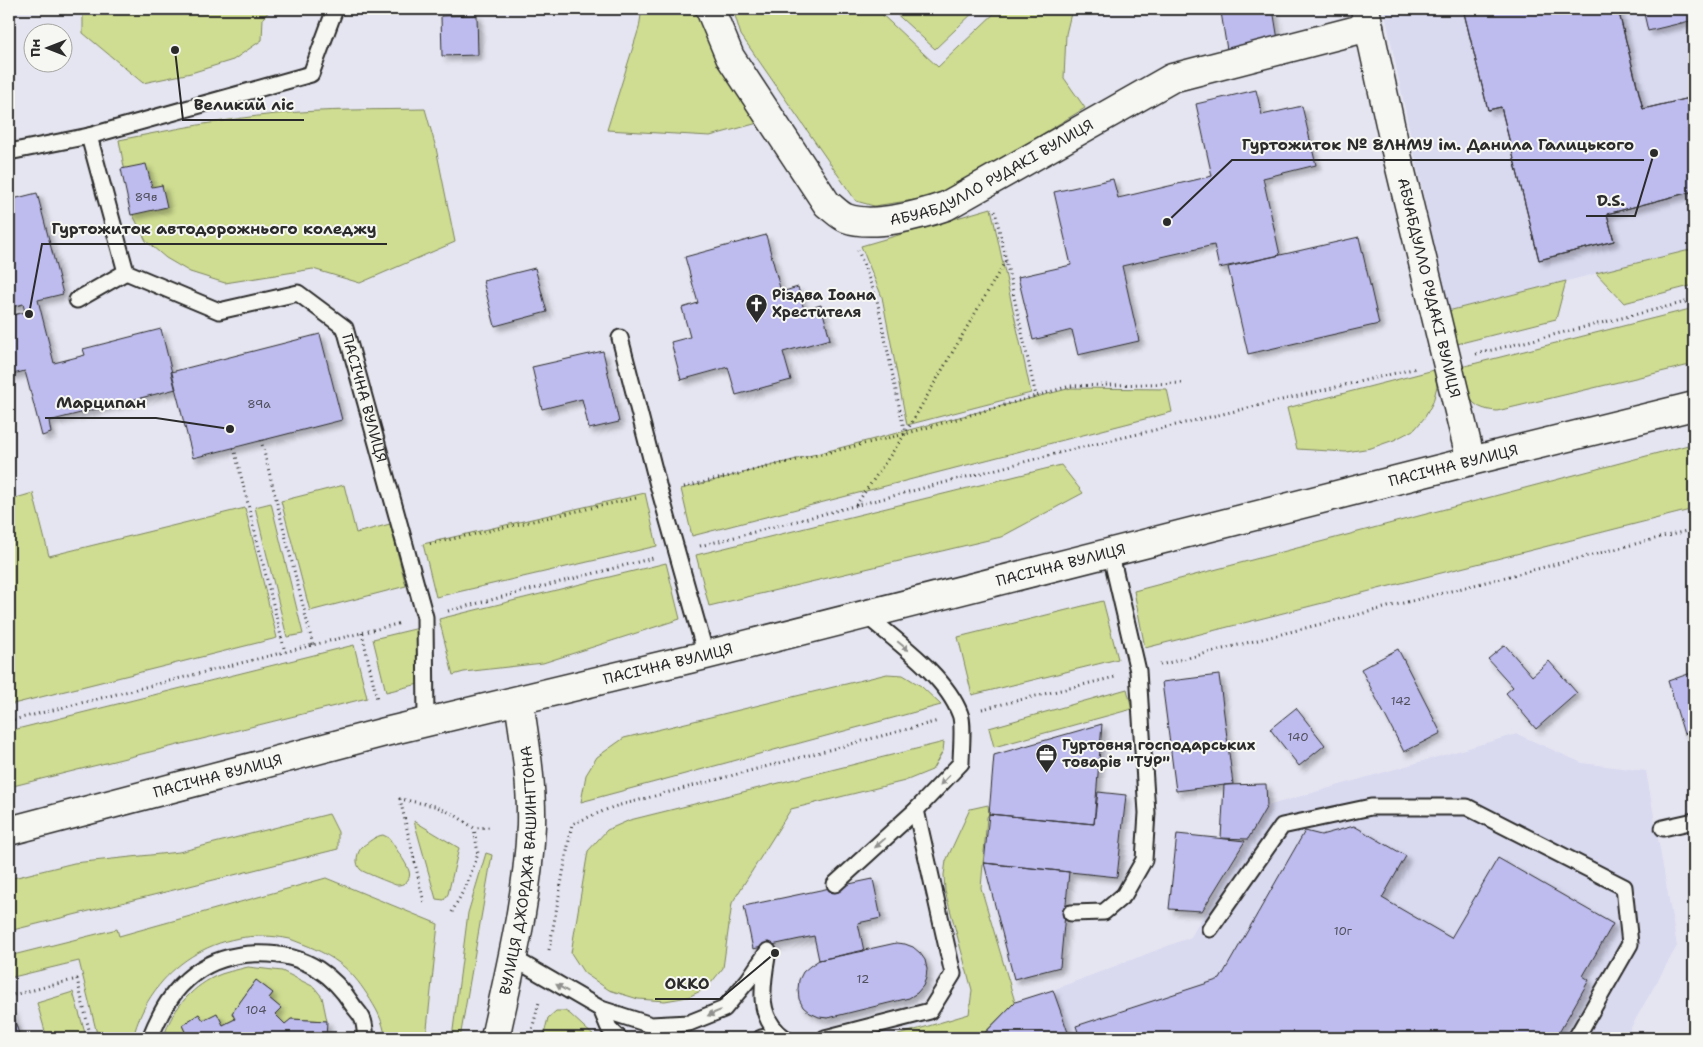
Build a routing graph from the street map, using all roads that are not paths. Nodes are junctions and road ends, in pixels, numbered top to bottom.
1 (335, 9) edge
2 (710, 9) edge
3 (1367, 18) edge
4 (90, 136) junction
5 (9, 152) edge
6 (126, 272) junction
7 (77, 300) dead end
8 (620, 338) dead end
9 (1694, 406) edge
10 (1471, 461) junction
11 (1110, 551) junction
12 (866, 615) junction
13 (706, 655) junction
14 (519, 701) junction
15 (426, 722) junction
16 (916, 810) junction
17 (1694, 821) edge
18 (1662, 828) dead end
19 (9, 831) edge
20 (835, 884) dead end
21 (1071, 913) dead end
22 (1210, 930) dead end
23 (513, 958) junction
24 (601, 1009) junction
25 (782, 1036) edge
26 (150, 1038) edge
27 (366, 1038) edge
28 (494, 1038) edge
29 (619, 1038) edge
30 (762, 1038) edge
31 (825, 1038) edge
32 (1576, 1038) edge

1 - 4 lane
2 - 3 main road, АБУАБДУЛЛО РУДАКІ ВУЛИЦЯ
3 - 10 main road, АБУАБДУЛЛО РУДАКІ ВУЛИЦЯ
4 - 5 lane
4 - 6 lane
6 - 7 lane
6 - 15 lane, ПАСІЧНА ВУЛИЦЯ
8 - 13 lane
9 - 10 main road, ПАСІЧНА ВУЛИЦЯ
10 - 11 main road, ПАСІЧНА ВУЛИЦЯ
11 - 12 main road, ПАСІЧНА ВУЛИЦЯ
11 - 21 lane
12 - 13 main road, ПАСІЧНА ВУЛИЦЯ
12 -> 16 lane
13 - 14 main road, ПАСІЧНА ВУЛИЦЯ
14 - 15 main road, ПАСІЧНА ВУЛИЦЯ
14 - 23 main road, ВУЛИЦЯ ДЖОРДЖА ВАШИНГТОНА
15 - 19 main road, ПАСІЧНА ВУЛИЦЯ
16 -> 20 lane
16 - 31 lane
17 - 18 lane
22 - 32 lane
24 -> 23 lane
23 - 28 main road, ВУЛИЦЯ ДЖОРДЖА ВАШИНГТОНА
25 -> 24 lane
24 - 29 lane
25 - 30 lane
26 - 27 lane

